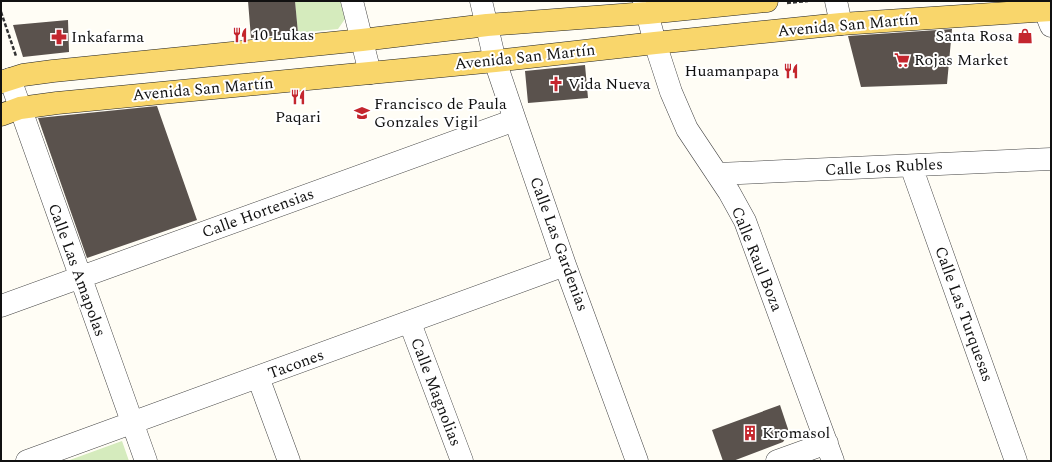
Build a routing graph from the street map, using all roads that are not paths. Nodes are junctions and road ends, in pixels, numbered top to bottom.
1 (352, 1) edge
2 (481, 1) edge
3 (767, 1) edge
4 (836, 1) edge
5 (645, 7) edge
6 (1047, 12) edge
7 (841, 24) junction
8 (487, 25) junction
9 (362, 40) junction
10 (654, 43) junction
11 (495, 61) junction
12 (370, 73) junction
13 (11, 79) edge
14 (10, 112) edge
15 (515, 120) junction
16 (1051, 159) edge
17 (911, 166) junction
18 (717, 174) junction
19 (565, 265) junction
20 (80, 278) junction
21 (1, 306) edge
22 (410, 323) junction
23 (258, 378) junction
24 (132, 424) junction
25 (830, 452) edge
26 (27, 461) edge
27 (146, 461) edge
28 (289, 461) edge
29 (462, 461) edge
30 (637, 461) edge
31 (777, 461) edge
32 (1016, 461) edge

1 - 9 street
2 - 8 street, Calle Las Gardenias
3 - 5 main road, Avenida San Martín
4 - 7 street
5 - 8 main road, Avenida San Martín
5 - 10 street, Calle Raul Boza
6 - 7 main road, Avenida San Martín
7 - 10 main road, Avenida San Martín
8 - 9 main road, Avenida San Martín
8 - 11 street, Calle Las Gardenias
9 - 12 street
9 - 13 main road, Avenida San Martín
10 - 11 main road, Avenida San Martín
10 - 18 street, Calle Raul Boza
11 - 12 main road, Avenida San Martín
11 - 15 street, Calle Las Gardenias
12 - 14 main road, Avenida San Martín
13 - 14 street, Calle Las Amapolas
14 - 20 street, Calle Las Amapolas
15 - 19 street, Calle Las Gardenias
15 - 20 street, Calle Hortensias
16 - 17 street, Calle Los Rubles
17 - 18 street, Calle Los Rubles
17 - 32 street, Calle Las Turquesas
18 - 25 street, Calle Raul Boza
19 - 22 street, Tacones
19 - 30 street, Calle Las Gardenias
20 - 21 street, Calle Hortensias
20 - 24 street, Calle Las Amapolas
22 - 23 street, Tacones
22 - 29 street, Calle Magnolias
23 - 24 street, Tacones
23 - 28 street
24 - 26 street, Tacones
24 - 27 street, Calle Las Amapolas
25 - 31 street

